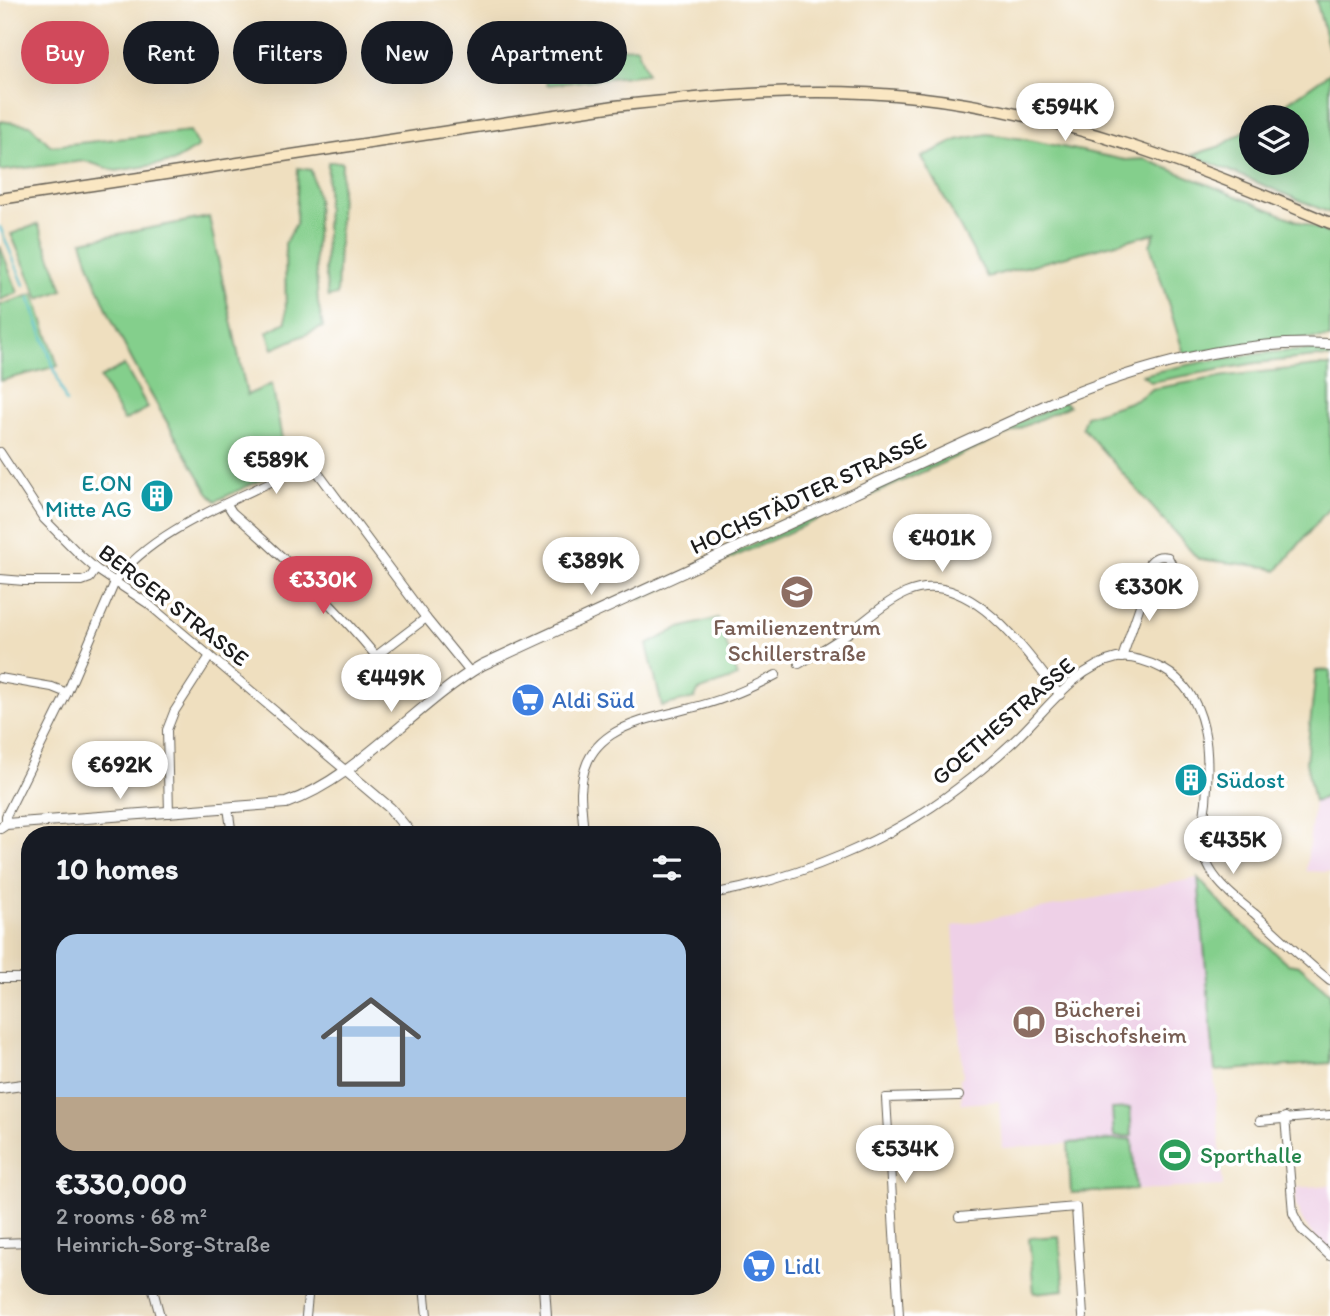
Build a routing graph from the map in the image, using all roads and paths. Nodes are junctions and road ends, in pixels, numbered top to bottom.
1 (0, 199) edge
2 (1330, 223) edge
3 (1330, 344) edge
4 (0, 452) edge
5 (227, 504) junction
6 (96, 569) junction
7 (0, 579) edge
8 (1149, 579) dead end
9 (115, 582) junction
10 (426, 618) junction
11 (210, 656) junction
12 (1122, 658) junction
13 (799, 664) dead end
14 (470, 672) junction
15 (776, 675) dead end
16 (0, 678) edge
17 (67, 693) junction
18 (1060, 695) junction
19 (345, 770) junction
20 (228, 808) junction
21 (169, 813) junction
22 (7, 825) edge
23 (231, 826) edge
24 (405, 826) edge
25 (583, 826) edge
26 (721, 892) edge
27 (0, 978) edge
28 (21, 978) edge
29 (1330, 981) edge
30 (21, 1085) edge
31 (0, 1088) edge
32 (959, 1096) dead end
33 (1330, 1115) edge
34 (1285, 1117) junction
35 (1260, 1121) dead end
36 (959, 1217) dead end
37 (21, 1242) edge
38 (0, 1243) edge
39 (1330, 1256) edge
40 (154, 1295) edge
41 (308, 1295) edge
42 (425, 1295) edge
43 (545, 1295) edge
44 (160, 1316) edge
45 (306, 1316) edge
46 (427, 1316) edge
47 (546, 1316) edge
48 (899, 1316) edge
49 (1083, 1316) edge

1 - 2 main road
3 - 14 street, HOCHSTÄDTER STRASSE
4 - 6 street, BERGER STRASSE
5 - 9 street
5 - 10 street
5 - 10 street
6 - 7 street
6 - 9 street, BERGER STRASSE
8 - 12 street
9 - 11 street, BERGER STRASSE
9 - 17 street
10 - 14 street
11 - 19 street, BERGER STRASSE
11 - 21 street
12 - 18 street, GOETHESTRASSE
12 - 29 street
13 - 18 street
14 - 19 street, HOCHSTÄDTER STRASSE
15 - 25 street
16 - 17 street
17 - 22 street
18 - 26 street, GOETHESTRASSE
19 - 20 street, HOCHSTÄDTER STRASSE
19 - 24 street
20 - 21 street, HOCHSTÄDTER STRASSE
20 - 23 street
21 - 22 street, HOCHSTÄDTER STRASSE
27 - 28 street
30 - 31 street
32 - 48 street
33 - 34 street
34 - 35 street
34 - 39 street
36 - 49 street
37 - 38 street
40 - 44 street
41 - 45 street
42 - 46 street
43 - 47 street

